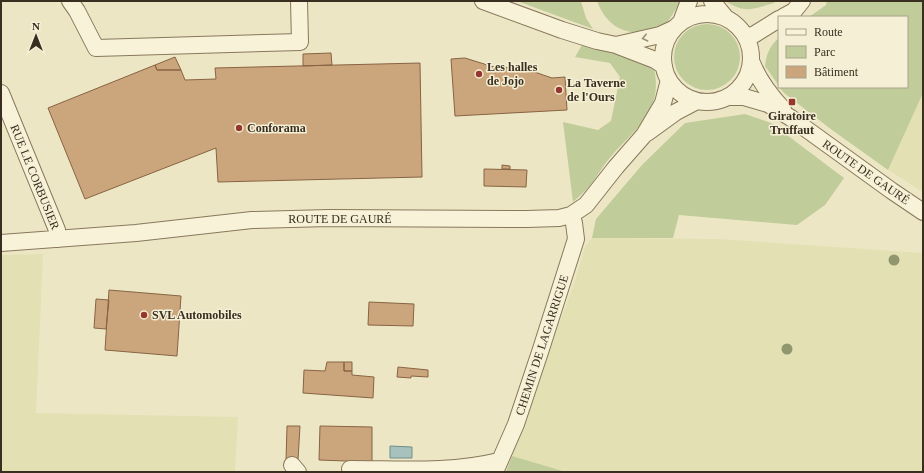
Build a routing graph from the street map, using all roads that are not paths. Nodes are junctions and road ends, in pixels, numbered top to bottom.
1 (70, 1) edge
2 (299, 1) edge
3 (483, 1) edge
4 (689, 1) edge
5 (712, 1) edge
6 (802, 1) edge
7 (785, 16) edge
8 (726, 18) junction
9 (778, 20) edge
10 (677, 26) junction
11 (747, 38) junction
12 (616, 44) junction
13 (752, 63) junction
14 (666, 73) junction
15 (1, 93) edge
16 (728, 97) junction
17 (697, 101) junction
18 (791, 118) junction
19 (644, 135) junction
20 (923, 212) edge
21 (571, 215) junction
22 (58, 239) junction
23 (1, 243) edge
24 (497, 467) edge
25 (350, 469) dead end

1 - 2 street
3 - 12 street
4 - 10 street
5 - 8 street
6 - 7 street
8 - 10 street
8 - 11 street
9 - 11 street
10 -> 12 street
10 - 14 street
11 - 13 street
12 - 14 street
13 - 16 street
13 - 18 street, ROUTE DE GAURÉ
14 - 17 street
14 - 19 street, ROUTE DE GAURÉ
15 - 22 street, RUE LE CORBUSIER
16 - 17 street
16 - 18 street, ROUTE DE GAURÉ
17 - 19 street, ROUTE DE GAURÉ
18 - 20 street, ROUTE DE GAURÉ
19 - 21 street, ROUTE DE GAURÉ
21 - 22 street, ROUTE DE GAURÉ
21 - 24 street, CHEMIN DE LAGARRIGUE
22 - 23 street, ROUTE DE GAURÉ
24 - 25 street

